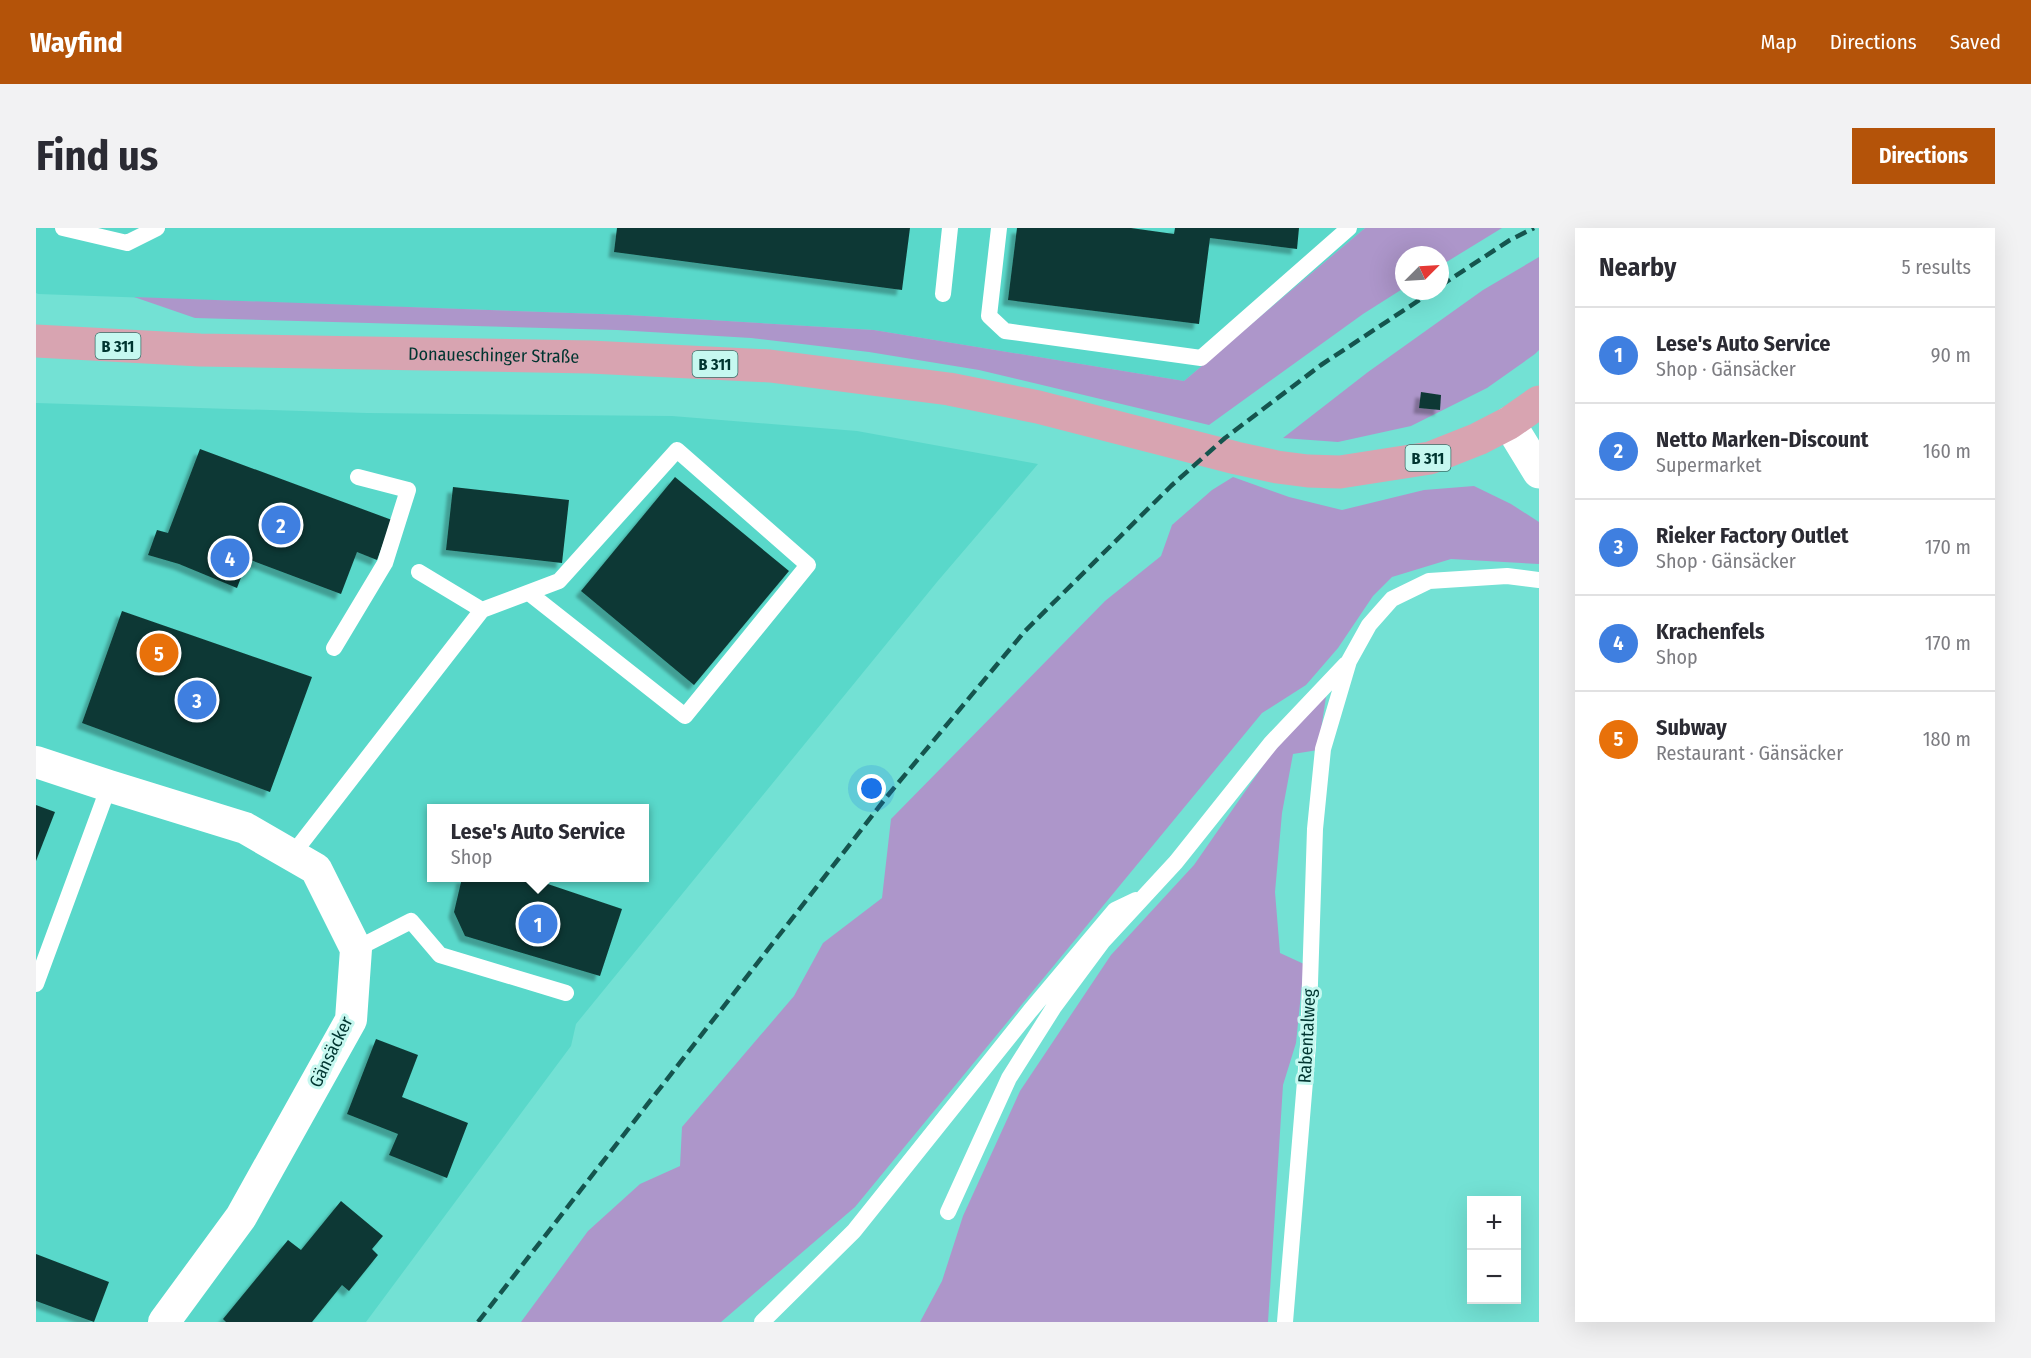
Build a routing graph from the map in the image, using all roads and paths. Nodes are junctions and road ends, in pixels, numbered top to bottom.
1 (63, 228) edge
2 (157, 228) edge
3 (950, 228) edge
4 (999, 228) edge
5 (1349, 228) edge
6 (943, 294) dead end
7 (36, 341) edge
8 (1539, 402) edge
9 (1509, 423) junction
10 (1539, 472) edge
11 (358, 477) dead end
12 (419, 572) dead end
13 (1539, 580) edge
14 (529, 592) junction
15 (482, 610) junction
16 (334, 648) dead end
17 (1349, 661) junction
18 (36, 762) edge
19 (109, 786) junction
20 (292, 855) junction
21 (1145, 896) junction
22 (356, 949) junction
23 (36, 984) edge
24 (566, 993) dead end
25 (948, 1212) dead end
26 (164, 1322) edge
27 (762, 1322) edge
28 (1285, 1322) edge

1 - 2 lane
3 - 6 lane
4 - 5 lane
7 - 9 main road, Donaueschinger Straße / B 311
8 - 9 main road, B 311
9 - 10 street
11 - 16 lane
12 - 15 lane
13 - 17 lane
14 - 14 lane
14 - 15 lane
15 - 20 lane
17 - 21 lane
17 - 28 lane, Rabentalweg
18 - 19 street
19 - 20 street
19 - 23 lane
20 - 22 street
21 - 25 lane
21 - 27 lane
22 - 24 lane
22 - 26 street, Gänsäcker

